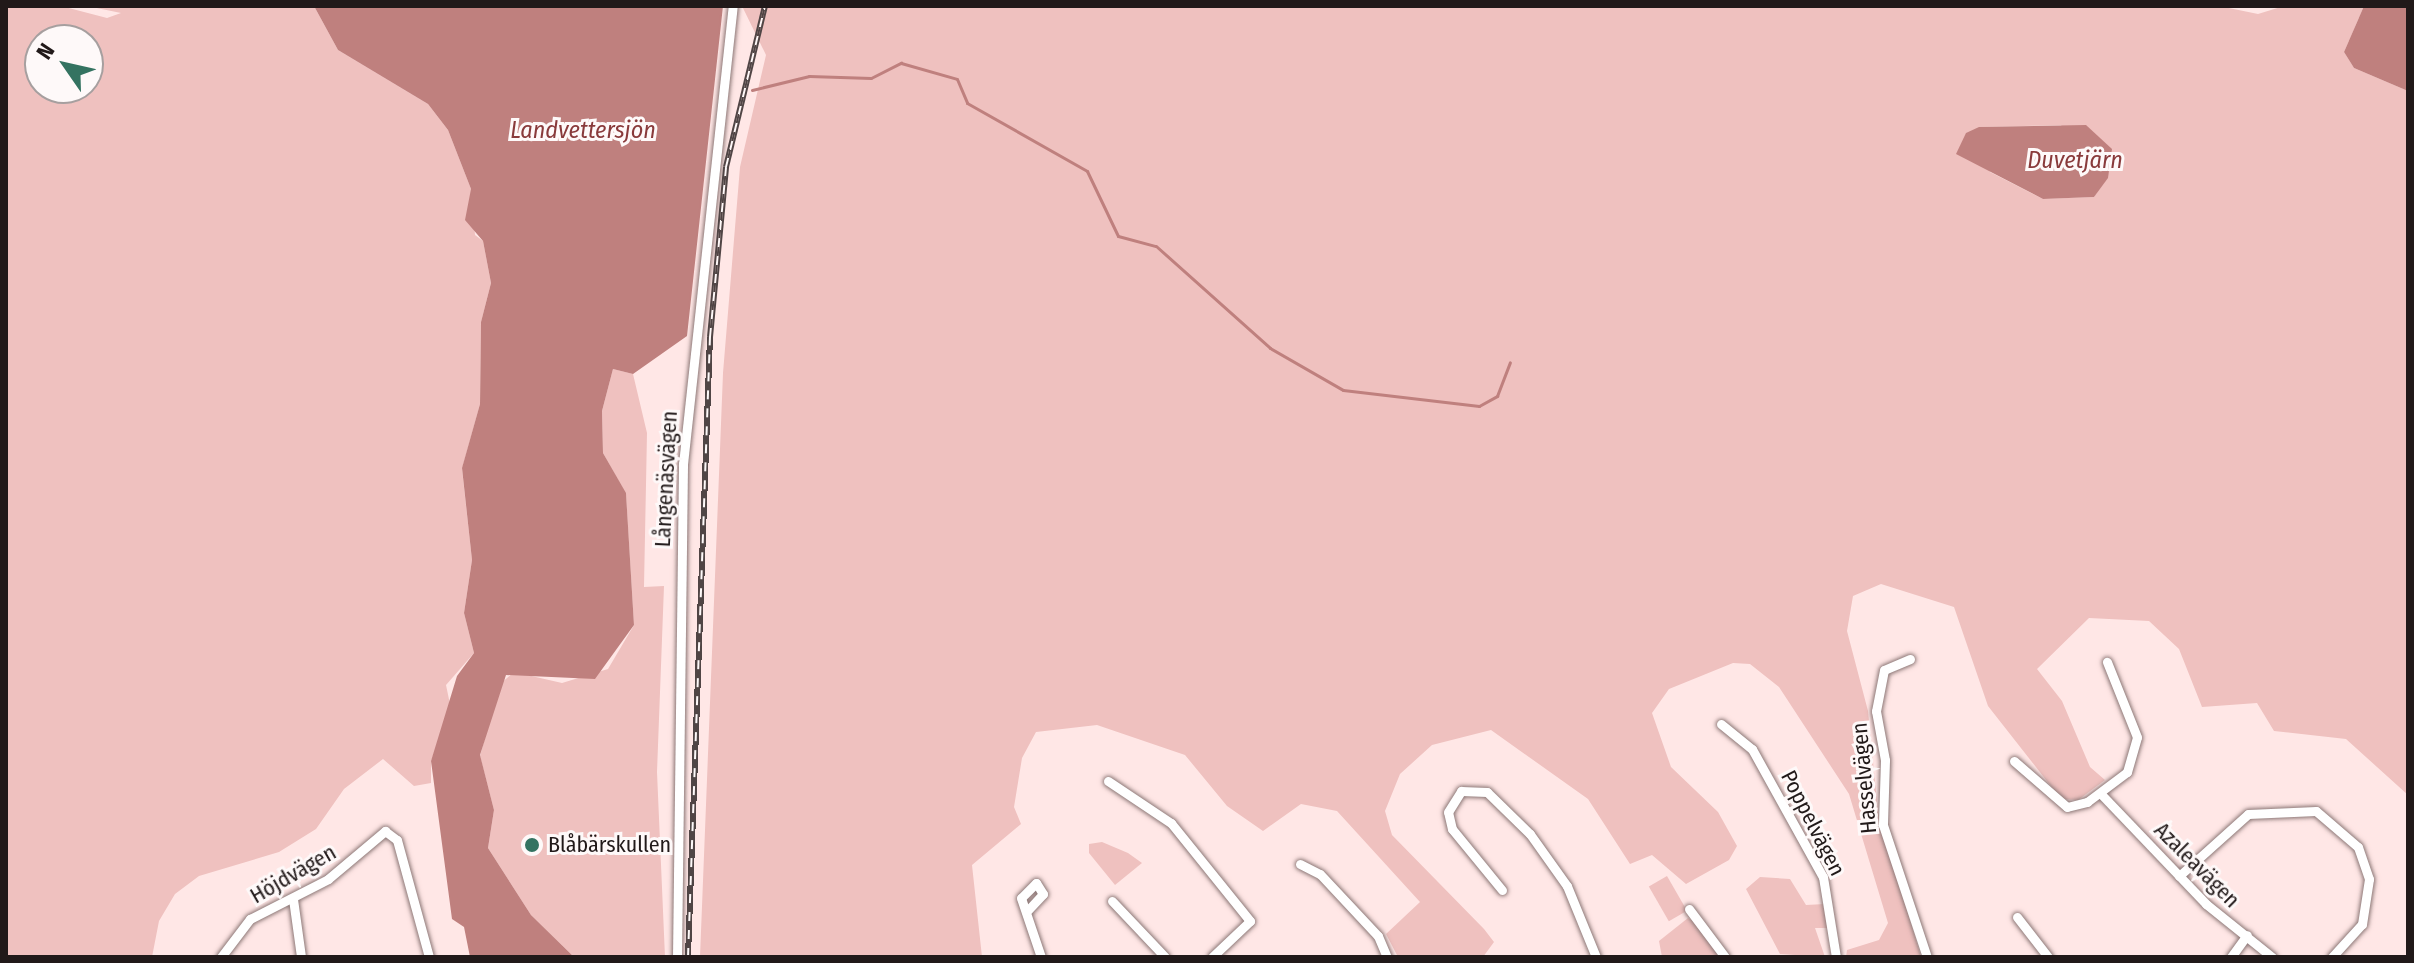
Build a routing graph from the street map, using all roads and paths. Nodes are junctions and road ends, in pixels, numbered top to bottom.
1 (733, 6) edge
2 (1910, 659) dead end
3 (2107, 662) dead end
4 (1721, 724) dead end
5 (2014, 761) dead end
6 (1108, 781) dead end
7 (2101, 794) junction
8 (1300, 864) dead end
9 (2179, 876) junction
10 (1502, 890) dead end
11 (293, 899) junction
12 (1112, 901) dead end
13 (1689, 909) dead end
14 (1028, 910) dead end
15 (2017, 917) dead end
16 (2247, 935) junction
17 (221, 957) edge
18 (301, 957) edge
19 (429, 957) edge
20 (677, 957) edge
21 (1041, 957) edge
22 (1165, 957) edge
23 (1212, 957) edge
24 (1387, 957) edge
25 (1596, 957) edge
26 (1725, 957) edge
27 (1836, 957) edge
28 (1927, 957) edge
29 (2048, 957) edge
30 (2231, 957) edge
31 (2272, 957) edge
32 (2332, 957) edge

1 - 20 street, Långenäsvägen
2 - 28 street, Hasselvägen
3 - 7 street
4 - 27 street, Poppelvägen
5 - 7 street
6 - 23 street
7 - 9 street, Azaleavägen
8 - 24 street
9 - 16 street, Azaleavägen
9 - 32 street
10 - 25 street
11 - 17 street, Höjdvägen
11 - 18 street
11 - 19 street, Höjdvägen
12 - 22 street
13 - 26 street
14 - 21 street
15 - 29 street
16 - 30 street
16 - 31 street, Azaleavägen

